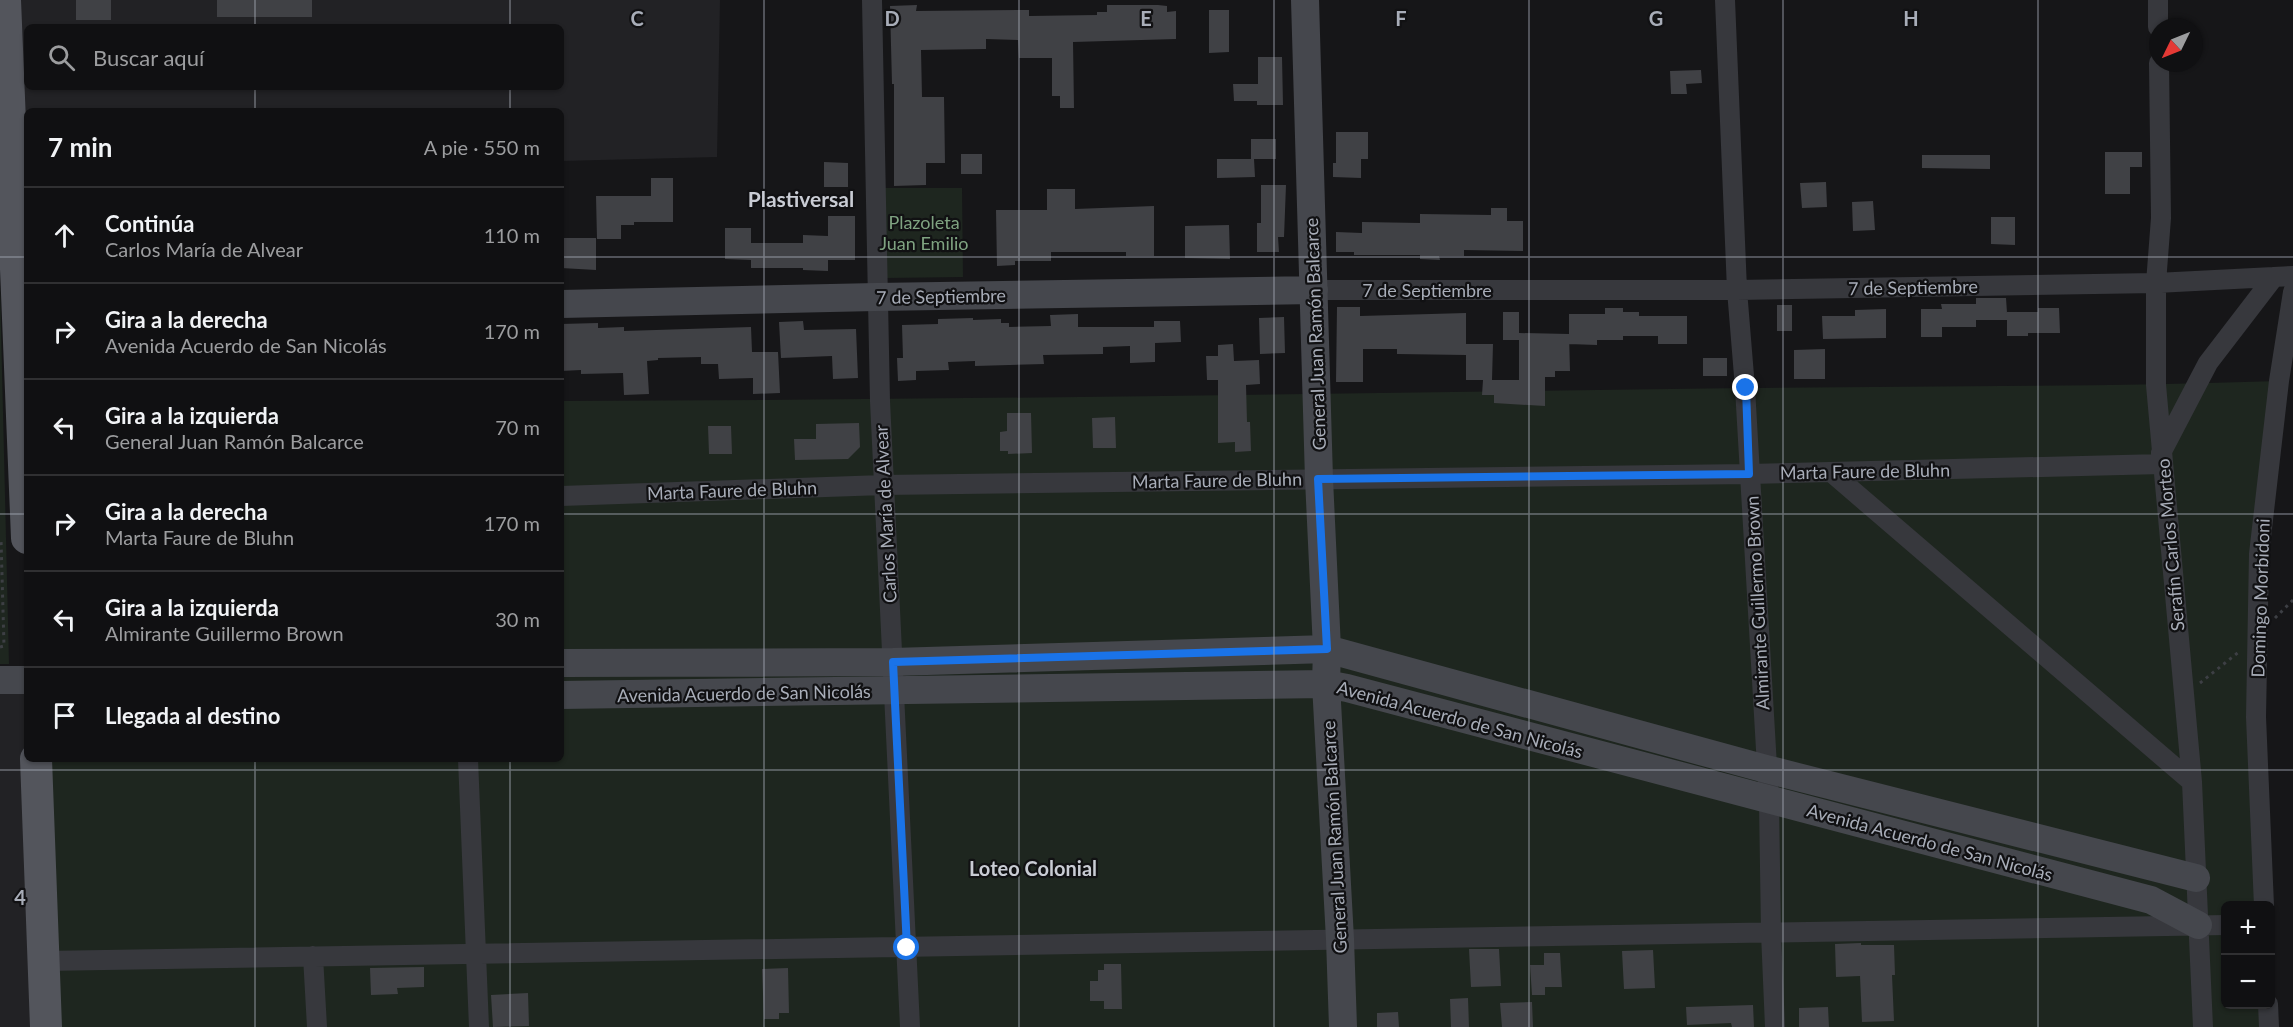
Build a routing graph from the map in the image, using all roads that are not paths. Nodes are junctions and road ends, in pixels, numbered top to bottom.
1 (5, 0) edge
2 (872, 0) edge
3 (1305, 0) edge
4 (1725, 0) edge
5 (2158, 0) edge
6 (2158, 18) edge
7 (2159, 72) edge
8 (4, 108) edge
9 (2283, 277) edge
10 (2156, 283) junction
11 (1314, 290) junction
12 (1737, 290) junction
13 (2293, 292) edge
14 (876, 297) junction
15 (564, 304) edge
16 (22, 317) edge
17 (2162, 459) junction
18 (1831, 472) junction
19 (1749, 474) junction
20 (1318, 479) junction
21 (883, 485) junction
22 (564, 496) edge
23 (20, 522) edge
24 (1327, 649) junction
25 (893, 662) junction
26 (564, 663) edge
27 (0, 680) edge
28 (24, 680) edge
29 (1326, 684) junction
30 (894, 691) junction
31 (564, 695) edge
32 (36, 762) edge
33 (468, 762) edge
34 (1766, 769) junction
35 (2192, 782) junction
36 (1769, 801) junction
37 (2196, 878) junction
38 (2264, 901) edge
39 (2212, 925) edge
40 (1771, 933) junction
41 (1340, 939) junction
42 (907, 948) junction
43 (476, 954) junction
44 (314, 956) junction
45 (44, 961) junction
46 (2268, 1009) edge
47 (46, 1027) edge
48 (316, 1027) edge
49 (479, 1027) edge
50 (910, 1027) edge
51 (1343, 1027) edge
52 (1775, 1027) edge
53 (2203, 1027) edge
54 (2269, 1027) edge

1 - 8 main road
2 - 14 street, Carlos María de Alvear
3 - 11 street, General Juan Ramón Balcarce
4 - 12 street, Almirante Guillermo Brown
5 - 6 street
7 - 10 street, Serafín Carlos Morteo
8 - 16 main road
9 - 10 street, 7 de Septiembre
9 - 17 street
10 - 12 street, 7 de Septiembre
10 - 17 street, Serafín Carlos Morteo
11 - 12 street, 7 de Septiembre
11 - 14 street, 7 de Septiembre
11 - 20 street, General Juan Ramón Balcarce
12 - 19 street, Almirante Guillermo Brown
13 - 38 street, Domingo Morbidoni
14 - 15 street, 7 de Septiembre
14 - 21 street, Carlos María de Alvear
16 - 23 main road
17 - 18 street, Marta Faure de Bluhn
17 - 35 street, Serafín Carlos Morteo
18 - 19 street, Marta Faure de Bluhn
18 - 35 street
19 - 20 street, Marta Faure de Bluhn
19 - 34 street, Almirante Guillermo Brown
20 - 21 street, Marta Faure de Bluhn
20 - 24 street, General Juan Ramón Balcarce
21 - 22 street, Marta Faure de Bluhn
21 - 25 street, Carlos María de Alvear
24 - 25 street, Avenida Acuerdo de San Nicolás
24 - 29 street, General Juan Ramón Balcarce
24 - 34 street, Avenida Acuerdo de San Nicolás
25 - 26 street, Avenida Acuerdo de San Nicolás
25 - 30 street, Carlos María de Alvear
27 - 28 street
29 - 30 street, Avenida Acuerdo de San Nicolás
29 - 36 street, Avenida Acuerdo de San Nicolás
29 - 41 street, General Juan Ramón Balcarce
30 - 31 street, Avenida Acuerdo de San Nicolás
30 - 42 street, Carlos María de Alvear
32 - 45 main road
33 - 43 street
34 - 36 street, Almirante Guillermo Brown
34 - 37 street, Avenida Acuerdo de San Nicolás
35 - 37 street, Serafín Carlos Morteo
36 - 39 street, Avenida Acuerdo de San Nicolás
36 - 40 street, Almirante Guillermo Brown
37 - 39 street, Serafín Carlos Morteo
39 - 40 street
39 - 53 street, Serafín Carlos Morteo
40 - 41 street
40 - 52 street, Almirante Guillermo Brown
41 - 42 street
41 - 51 street, General Juan Ramón Balcarce
42 - 43 street
42 - 50 street, Carlos María de Alvear
43 - 44 street
43 - 49 street
44 - 45 street
44 - 48 street
45 - 47 main road
46 - 54 street

